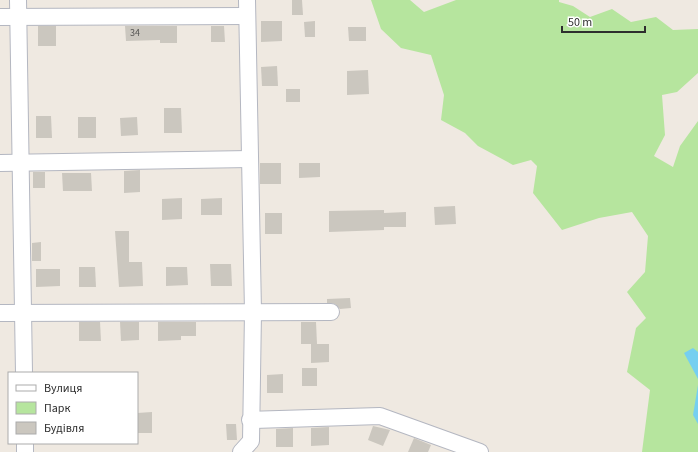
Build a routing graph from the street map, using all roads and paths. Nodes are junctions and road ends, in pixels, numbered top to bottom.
1 (18, 0) edge
2 (247, 0) edge
3 (247, 16) junction
4 (0, 17) edge
5 (18, 17) junction
6 (250, 159) junction
7 (0, 163) edge
8 (20, 163) junction
9 (253, 312) junction
10 (331, 312) dead end
11 (0, 313) edge
12 (23, 313) junction
13 (24, 372) edge
14 (250, 420) junction
15 (241, 452) edge
16 (480, 452) edge

1 - 5 street
2 - 3 street
3 - 5 street
3 - 6 street
4 - 5 street
5 - 8 street
6 - 8 street
6 - 9 street
7 - 8 street
8 - 12 street
9 - 10 street
9 - 12 street
9 - 14 street
11 - 12 street
12 - 13 street
14 - 15 street
14 - 16 street

